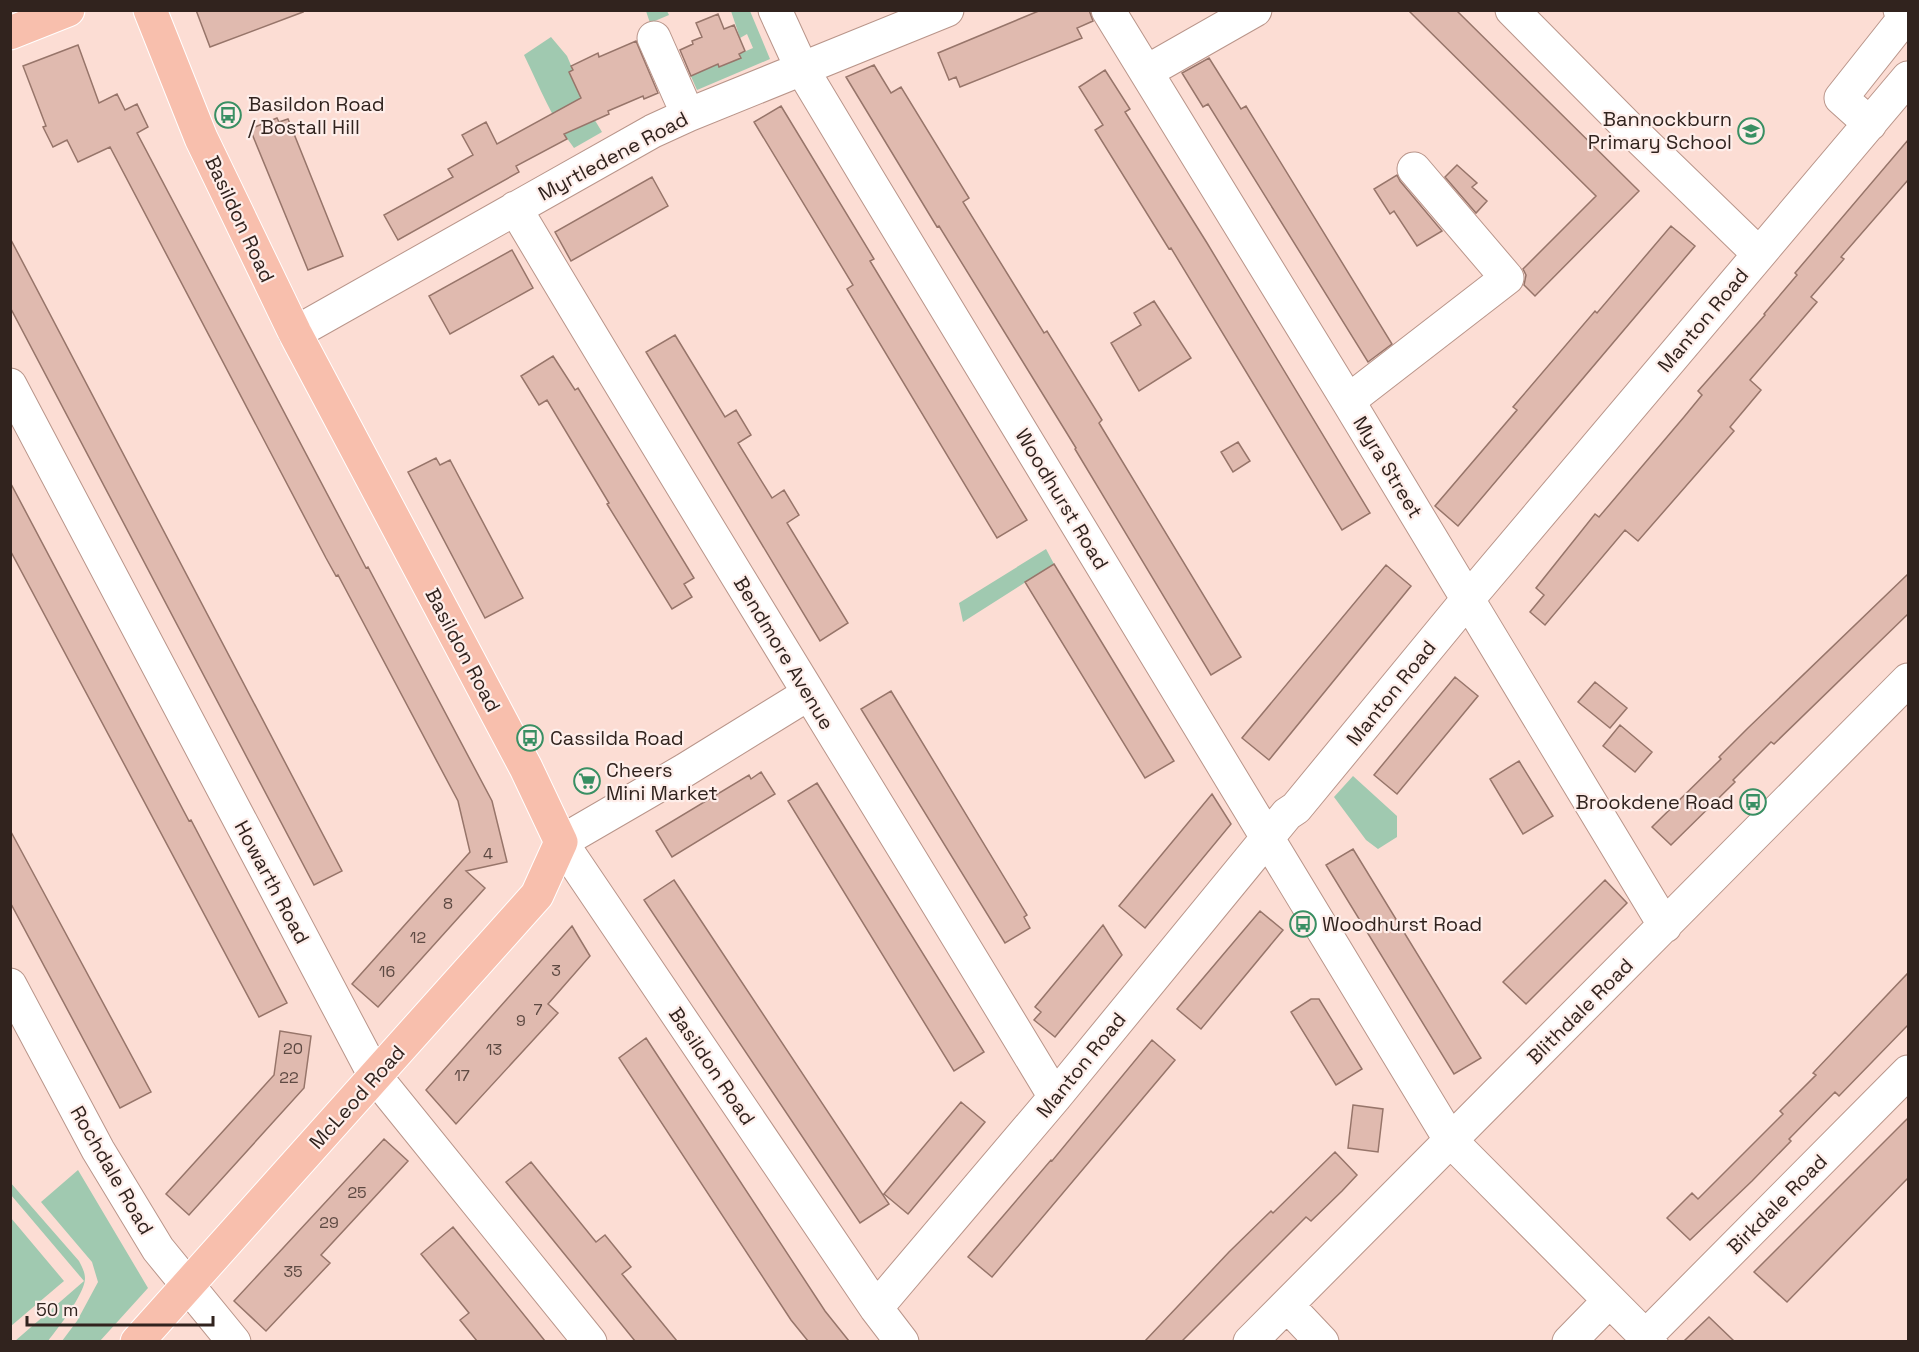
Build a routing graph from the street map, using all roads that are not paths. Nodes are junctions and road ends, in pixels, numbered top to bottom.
1 (68, 10) edge
2 (150, 10) edge
3 (775, 10) edge
4 (946, 10) edge
5 (1108, 10) edge
6 (1255, 10) edge
7 (1512, 10) edge
8 (1900, 10) edge
9 (10, 33) edge
10 (654, 38) dead end
11 (801, 69) junction
12 (1146, 72) junction
13 (1908, 78) edge
14 (688, 115) junction
15 (1870, 124) junction
16 (1414, 169) dead end
17 (515, 208) junction
18 (1759, 254) junction
19 (294, 333) junction
20 (10, 385) edge
21 (1348, 401) junction
22 (1468, 599) junction
23 (1906, 687) edge
24 (808, 694) junction
25 (1283, 820) junction
26 (561, 842) junction
27 (1665, 926) junction
28 (10, 986) edge
29 (1908, 1072) edge
30 (375, 1076) junction
31 (1055, 1097) junction
32 (1451, 1141) junction
33 (187, 1286) junction
34 (1609, 1301) junction
35 (1287, 1305) junction
36 (876, 1308) junction
37 (1648, 1339) edge
38 (137, 1341) edge
39 (234, 1341) edge
40 (590, 1341) edge
41 (902, 1341) edge
42 (1250, 1341) edge
43 (1322, 1341) edge
44 (1569, 1341) edge

1 - 9 main road
2 - 19 main road, Basildon Road
3 - 11 street, Woodhurst Road
4 - 11 street, Myrtledene Road
5 - 12 street, Myra Street
6 - 12 street
7 - 18 street
8 - 15 street
10 - 14 street
11 - 14 street, Myrtledene Road
11 - 25 street, Woodhurst Road
12 - 21 street, Myra Street
13 - 15 street, Manton Road
14 - 17 street, Myrtledene Road
15 - 18 street, Manton Road
16 - 21 street
17 - 19 street, Myrtledene Road
17 - 24 street, Bendmore Avenue
18 - 22 street, Manton Road
19 - 26 main road, Basildon Road
20 - 30 street, Howarth Road
21 - 22 street, Myra Street
22 - 25 street, Manton Road
22 - 27 street, Myra Street
23 - 27 street, Blithdale Road
24 - 26 street
24 - 31 street, Bendmore Avenue
25 - 31 street, Manton Road
25 - 32 street, Woodhurst Road
26 - 30 main road, McLeod Road
26 - 36 street, Basildon Road
27 - 32 street, Blithdale Road
28 - 33 street, Rochdale Road
29 - 37 street, Birkdale Road
30 - 33 main road, McLeod Road
30 - 40 street, Howarth Road
31 - 36 street, Manton Road
32 - 34 street, Woodhurst Road
32 - 35 street, Blithdale Road
33 - 38 main road, McLeod Road
33 - 39 street, Rochdale Road
34 - 37 street, Woodhurst Road
34 - 44 street
35 - 42 street, Blithdale Road
35 - 43 street
36 - 41 street, Basildon Road

